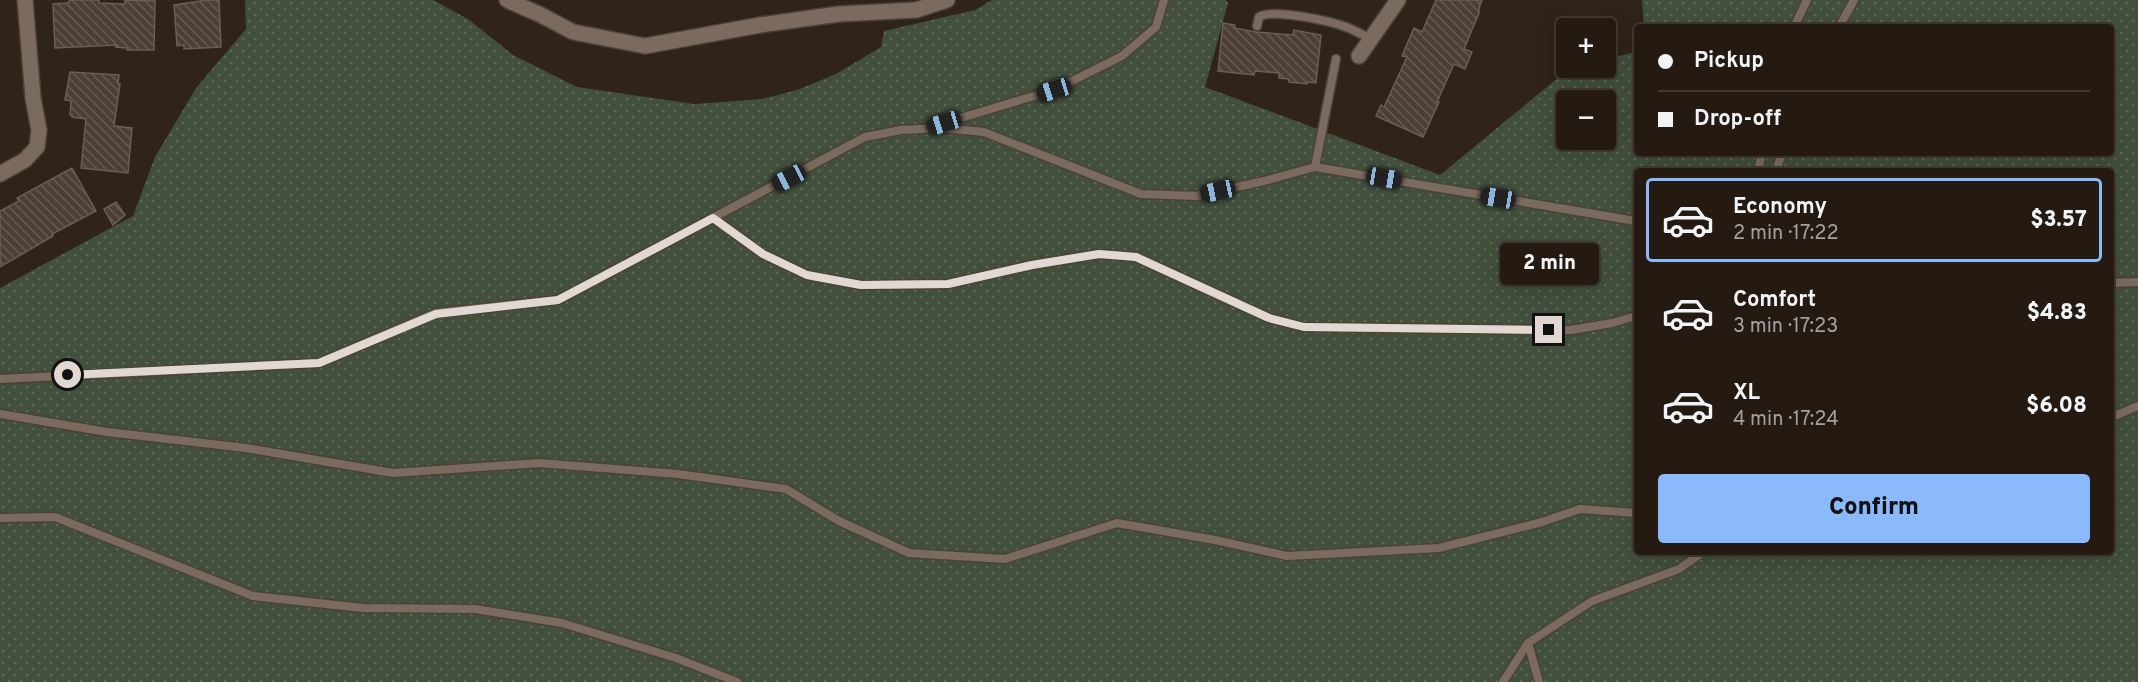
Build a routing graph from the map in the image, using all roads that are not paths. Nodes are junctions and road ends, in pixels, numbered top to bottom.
1 (25, 0) edge
2 (507, 0) edge
3 (947, 0) edge
4 (1164, 0) edge
5 (1398, 0) edge
6 (1807, 0) edge
7 (1854, 0) edge
8 (1795, 24) edge
9 (1841, 24) edge
10 (1257, 26) dead end
11 (1371, 39) junction
12 (1359, 56) dead end
13 (1336, 59) dead end
14 (922, 129) junction
15 (1315, 167) junction
16 (0, 174) edge
17 (713, 218) junction
18 (1634, 221) edge
19 (2138, 282) edge
20 (2114, 284) edge
21 (1634, 317) edge
22 (0, 379) edge
23 (2138, 406) edge
24 (0, 414) edge
25 (2114, 416) edge
26 (1634, 513) edge
27 (0, 518) edge
28 (1699, 555) edge
29 (1528, 643) junction
30 (737, 682) edge
31 (1503, 682) edge
32 (1539, 682) edge

1 - 16 street
2 - 3 street
4 - 14 lane
5 - 11 street
6 - 8 lane
7 - 9 lane
10 - 11 lane
11 - 12 street
13 - 15 lane
14 - 15 lane
14 - 17 lane
15 - 18 lane
17 - 21 lane
17 - 22 lane
19 - 20 lane
23 - 25 lane
24 - 26 lane
27 - 30 lane
28 - 29 lane
29 - 31 lane
29 - 32 lane

